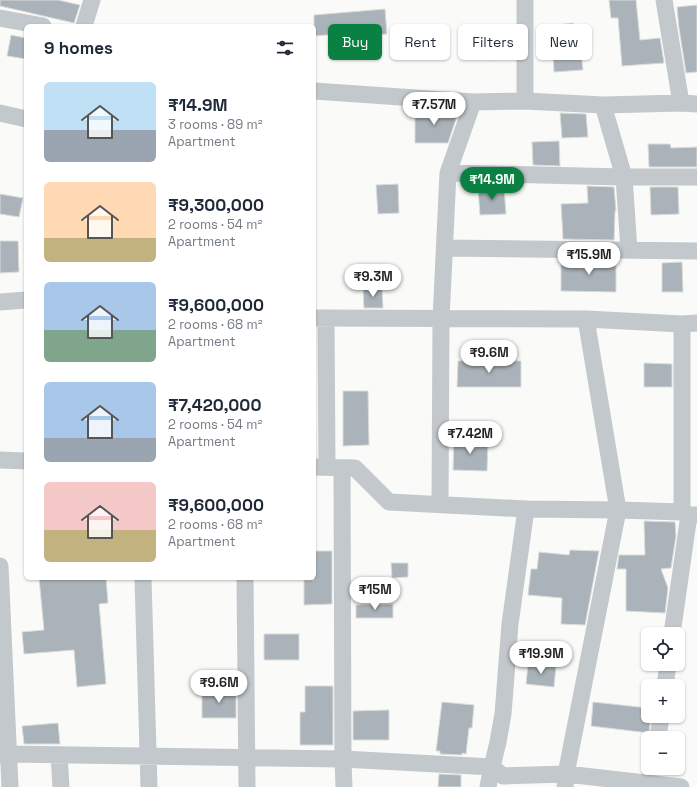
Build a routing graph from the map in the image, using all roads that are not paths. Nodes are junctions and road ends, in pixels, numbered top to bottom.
1 (92, 0) edge
2 (525, 0) edge
3 (664, 0) edge
4 (0, 18) edge
5 (32, 24) edge
6 (85, 24) edge
7 (316, 91) edge
8 (525, 101) junction
9 (474, 102) junction
10 (689, 103) edge
11 (603, 105) junction
12 (0, 113) edge
13 (24, 119) edge
14 (448, 173) junction
15 (624, 177) junction
16 (697, 177) edge
17 (445, 248) junction
18 (629, 250) junction
19 (697, 251) edge
20 (24, 300) edge
21 (0, 302) edge
22 (320, 318) edge
23 (441, 319) junction
24 (586, 319) junction
25 (689, 324) edge
26 (0, 460) edge
27 (24, 461) edge
28 (328, 467) edge
29 (440, 504) junction
30 (526, 509) junction
31 (618, 510) junction
32 (689, 514) edge
33 (0, 566) edge
34 (144, 580) edge
35 (245, 580) edge
36 (673, 627) edge
37 (4, 754) edge
38 (59, 755) junction
39 (148, 756) junction
40 (248, 758) junction
41 (343, 759) junction
42 (492, 767) junction
43 (653, 776) edge
44 (565, 781) edge
45 (10, 787) edge
46 (61, 787) edge
47 (149, 787) edge
48 (247, 787) edge
49 (344, 787) edge
50 (488, 787) edge
51 (681, 787) edge

1 - 6 street
2 - 8 street
3 - 10 street
4 - 5 street
7 - 9 street
8 - 9 street
8 - 11 street
9 - 14 street
10 - 11 street
11 - 15 street
12 - 13 street
14 - 15 street
14 - 17 street
15 - 16 street
15 - 18 street
17 - 18 street
17 - 23 street
18 - 19 street
20 - 21 street
22 - 23 street
22 - 28 street
23 - 24 street
23 - 29 street
24 - 25 street
24 - 31 street
25 - 32 street
26 - 27 street
28 - 29 street
28 - 41 street
29 - 30 street
30 - 31 street
30 - 42 street
31 - 32 street
31 - 44 street
32 - 36 street
33 - 37 street
34 - 39 street
35 - 40 street
37 - 38 street
37 - 45 street
38 - 39 street
38 - 46 street
39 - 40 street
39 - 47 street
40 - 41 street
40 - 48 street
41 - 42 street
41 - 49 street
42 - 44 street
42 - 50 street
43 - 44 street
43 - 51 street

